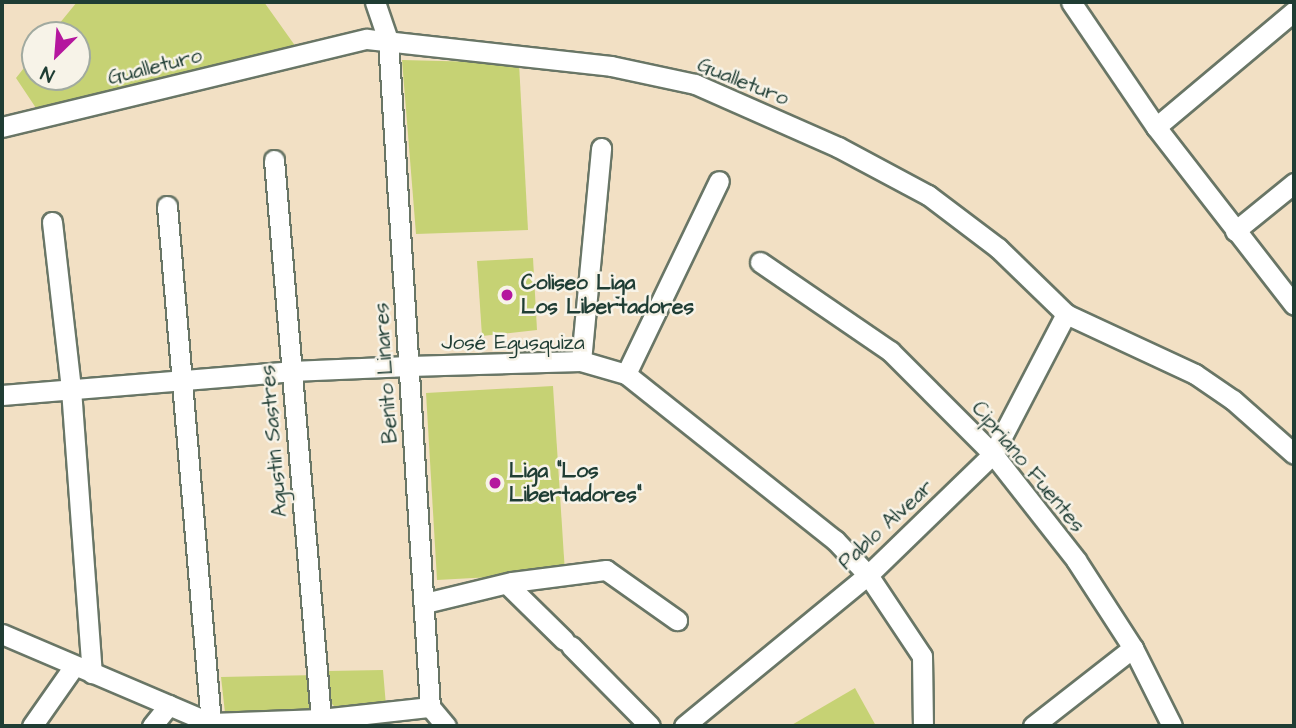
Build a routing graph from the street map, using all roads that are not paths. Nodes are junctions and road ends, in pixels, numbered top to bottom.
1 (375, 2) edge
2 (1081, 6) edge
3 (1294, 11) edge
4 (388, 40) junction
5 (2, 127) edge
6 (1156, 127) junction
7 (601, 148) dead end
8 (274, 160) dead end
9 (719, 181) dead end
10 (1294, 183) edge
11 (167, 205) dead end
12 (52, 222) dead end
13 (1235, 231) junction
14 (760, 262) dead end
15 (1290, 293) edge
16 (1066, 314) junction
17 (581, 361) junction
18 (408, 366) junction
19 (291, 371) junction
20 (626, 374) junction
21 (181, 380) junction
22 (71, 389) junction
23 (2, 395) edge
24 (993, 454) junction
25 (1294, 454) edge
26 (868, 575) junction
27 (507, 584) junction
28 (425, 603) junction
29 (677, 620) dead end
30 (2, 634) edge
31 (1133, 648) junction
32 (83, 669) junction
33 (169, 705) junction
34 (431, 705) junction
35 (321, 719) junction
36 (211, 723) junction
37 (32, 726) edge
38 (152, 726) edge
39 (446, 726) edge
40 (650, 726) edge
41 (684, 726) edge
42 (923, 726) edge
43 (1033, 726) edge
44 (1172, 726) edge

1 - 4 street, Benito Linares
2 - 6 street
3 - 6 street
4 - 5 street, Gualleturo
4 - 16 street, Gualleturo
4 - 18 street, Benito Linares
6 - 13 street
7 - 17 street
8 - 19 street, Agustin Sastres
9 - 20 street
10 - 13 street
11 - 21 street
12 - 22 street
13 - 15 street
14 - 24 street, Cipriano Fuentes
16 - 24 street, Pablo Alvear
16 - 25 street, Gualleturo
17 - 18 street, José Egusquiza
17 - 20 street, José Egusquiza
18 - 19 street, José Egusquiza
18 - 28 street, Benito Linares
19 - 21 street, José Egusquiza
19 - 35 street, Agustin Sastres
20 - 26 street, José Egusquiza
21 - 22 street, José Egusquiza
21 - 36 street
22 - 23 street, José Egusquiza
22 - 32 street
24 - 26 street, Pablo Alvear
24 - 31 street, Cipriano Fuentes
26 - 41 street, Pablo Alvear
26 - 42 street, José Egusquiza
27 - 28 street
27 - 29 street
27 - 40 street
28 - 34 street, Benito Linares
30 - 32 street
31 - 43 street
31 - 44 street, Cipriano Fuentes
32 - 33 street
32 - 37 street
33 - 36 street
33 - 38 street
34 - 35 street
34 - 39 street
35 - 36 street

